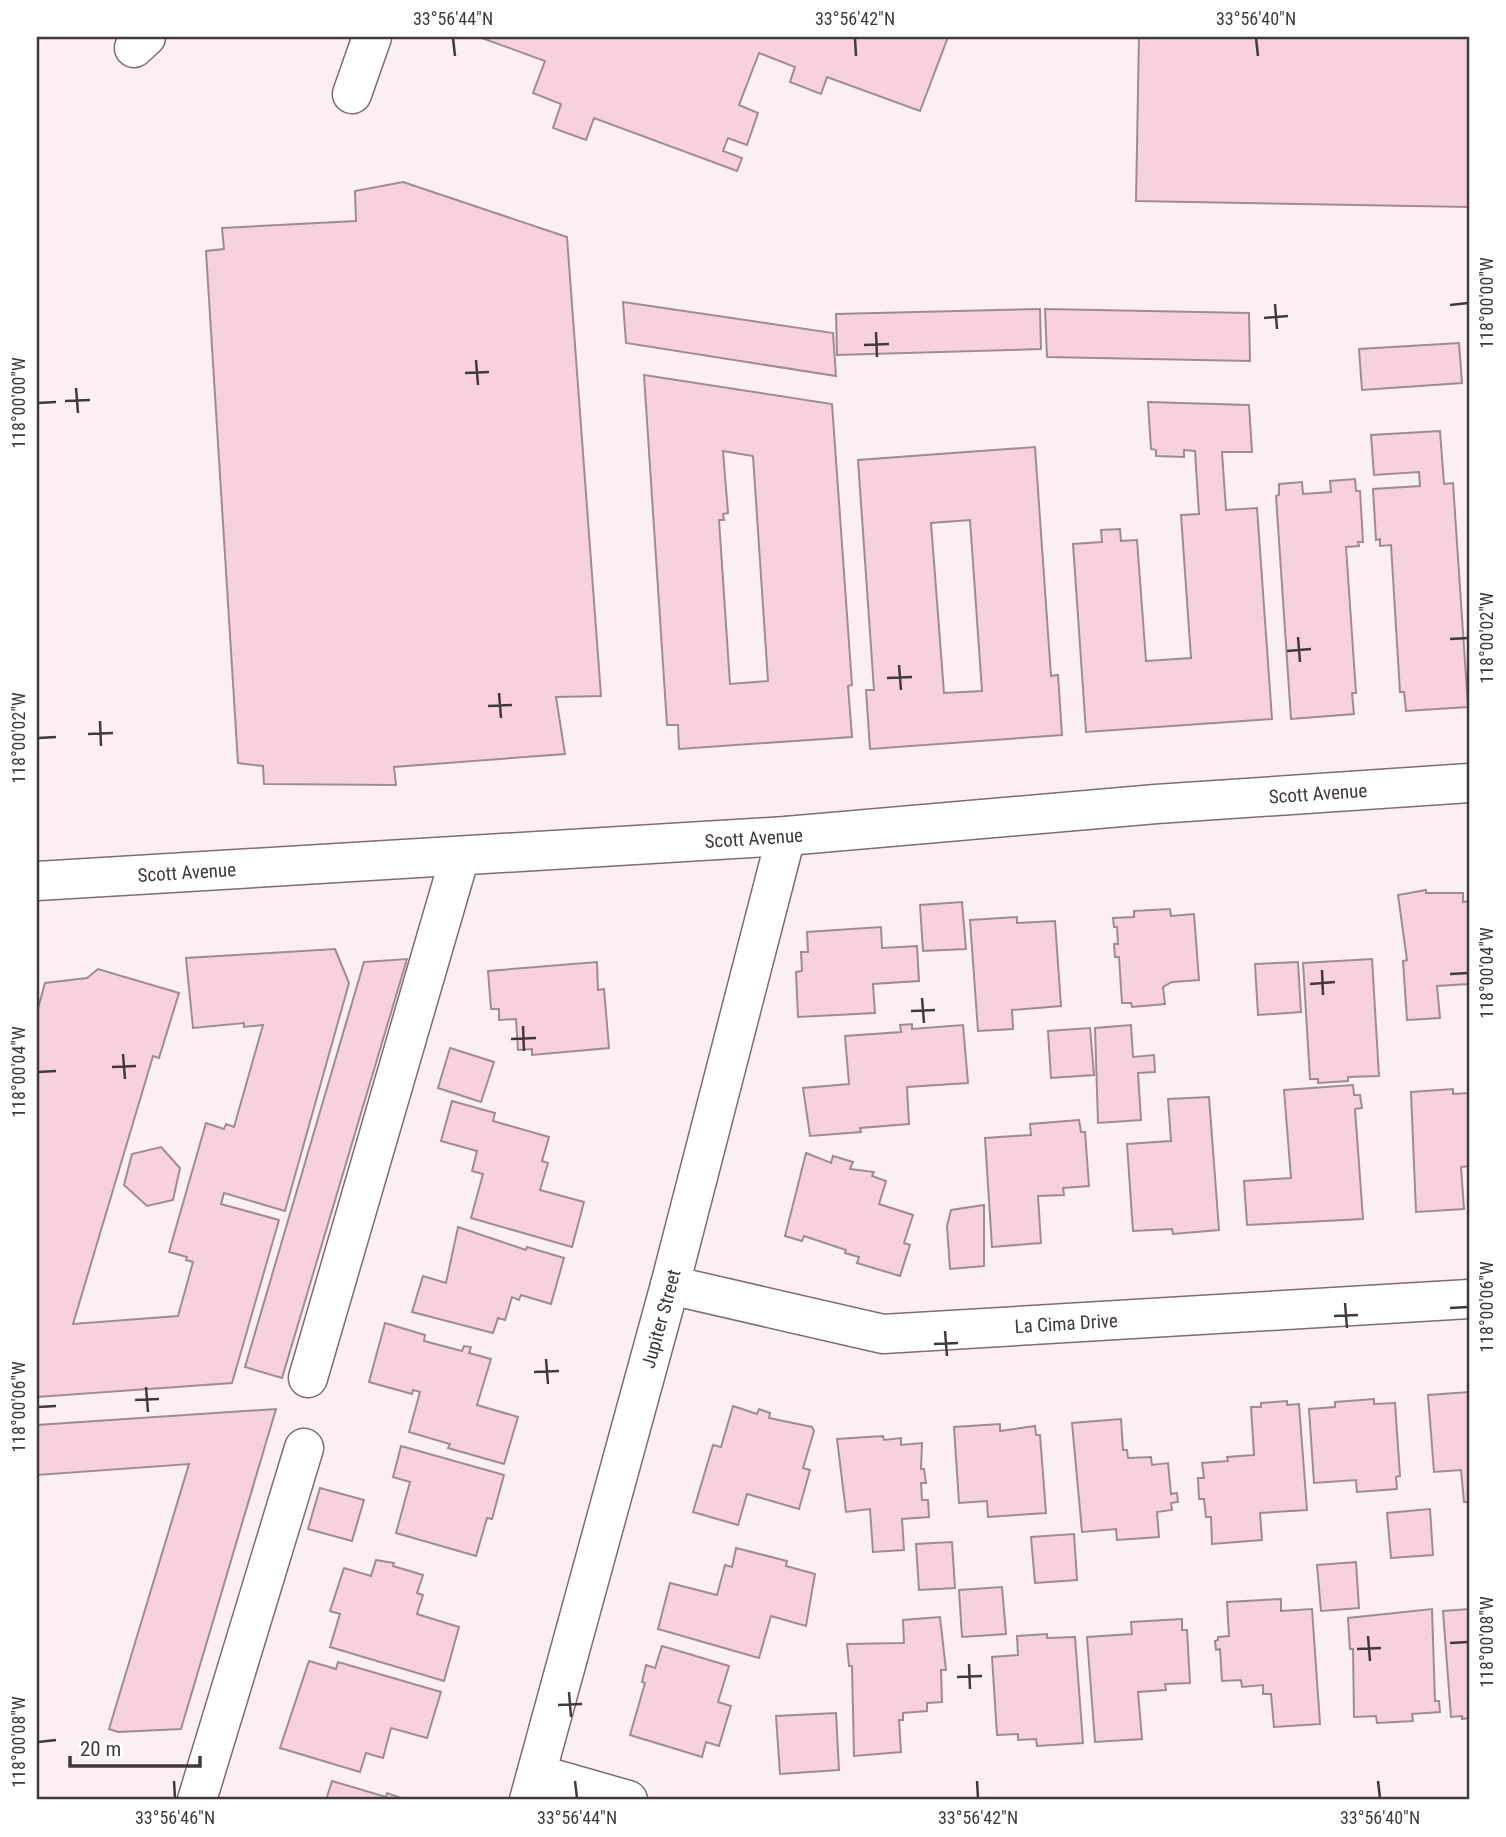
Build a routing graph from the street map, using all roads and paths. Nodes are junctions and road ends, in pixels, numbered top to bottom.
1 (372, 37) edge
2 (352, 94) dead end
3 (1469, 783) edge
4 (786, 836) junction
5 (460, 856) junction
6 (39, 889) edge
7 (670, 1285) junction
8 (1469, 1299) edge
9 (308, 1378) dead end
10 (304, 1448) dead end
11 (533, 1787) edge
12 (197, 1800) edge
13 (628, 1800) edge

1 - 2 street
3 - 4 street, Scott Avenue
4 - 5 street, Scott Avenue
4 - 7 street, Jupiter Street
5 - 6 street, Scott Avenue
5 - 9 street
7 - 8 street, La Cima Drive
7 - 11 street, Jupiter Street
10 - 12 street
11 - 13 street

